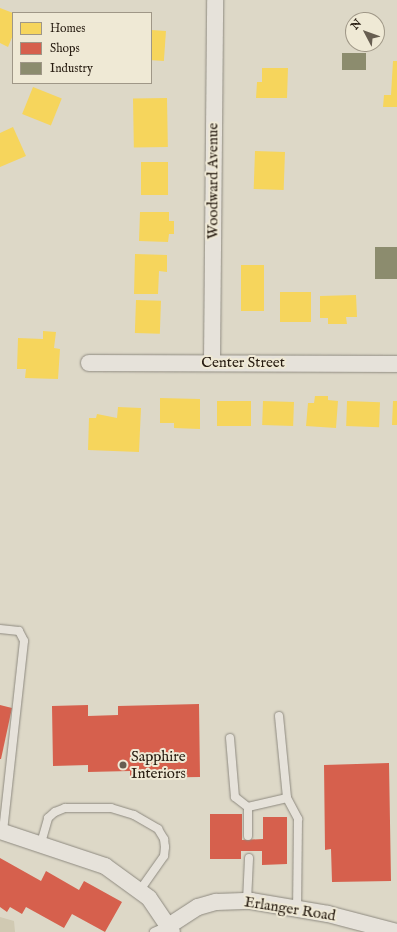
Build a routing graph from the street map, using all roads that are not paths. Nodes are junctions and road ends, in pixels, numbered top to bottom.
1 (215, 0) edge
2 (89, 363) dead end
3 (212, 363) junction
4 (397, 364) edge
5 (0, 629) edge
6 (279, 716) dead end
7 (230, 738) dead end
8 (3, 798) edge
9 (287, 798) junction
10 (248, 807) junction
11 (1, 832) edge
12 (248, 836) dead end
13 (41, 843) junction
14 (249, 858) dead end
15 (140, 890) junction
16 (247, 901) junction
17 (297, 909) junction
18 (171, 928) edge
19 (154, 932) edge
20 (397, 932) edge

1 - 3 street, Woodward Avenue
2 - 3 street, Center Street
3 - 4 street, Center Street
5 - 8 lane
6 - 9 lane
7 - 10 lane
8 - 11 lane
9 - 10 lane
9 - 17 lane
10 - 12 lane
11 - 13 street
13 - 15 street
13 - 15 lane
14 - 16 lane
15 - 18 street
16 - 17 street, Erlanger Road
16 - 18 street, Erlanger Road
17 - 20 street, Erlanger Road
18 - 19 lane

